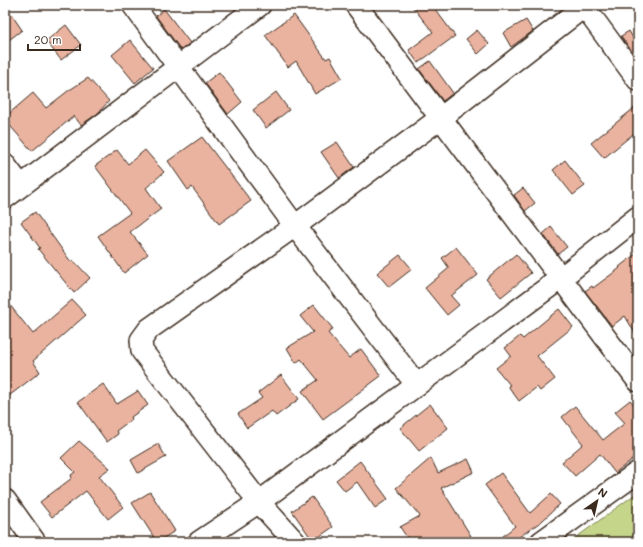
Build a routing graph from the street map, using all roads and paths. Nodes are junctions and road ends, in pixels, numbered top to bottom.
1 (133, 5) edge
2 (260, 5) edge
3 (356, 5) edge
4 (584, 5) edge
5 (179, 66) junction
6 (638, 80) edge
7 (442, 118) junction
8 (5, 165) edge
9 (13, 192) edge
10 (638, 217) edge
11 (295, 226) junction
12 (561, 278) junction
13 (638, 381) edge
14 (416, 384) junction
15 (638, 472) edge
16 (5, 500) edge
17 (259, 502) junction
18 (35, 542) edge
19 (199, 542) edge
20 (295, 542) edge
21 (541, 542) edge

1 - 5 street
2 - 5 street
3 - 7 street
4 - 6 street
4 - 7 street
5 - 9 street
5 - 11 street
7 - 11 street
7 - 12 street
8 - 9 street
10 - 12 street
11 - 14 street
11 - 17 street
12 - 13 street
12 - 14 street
14 - 17 street
15 - 21 street
16 - 18 street
17 - 19 street
17 - 20 street

